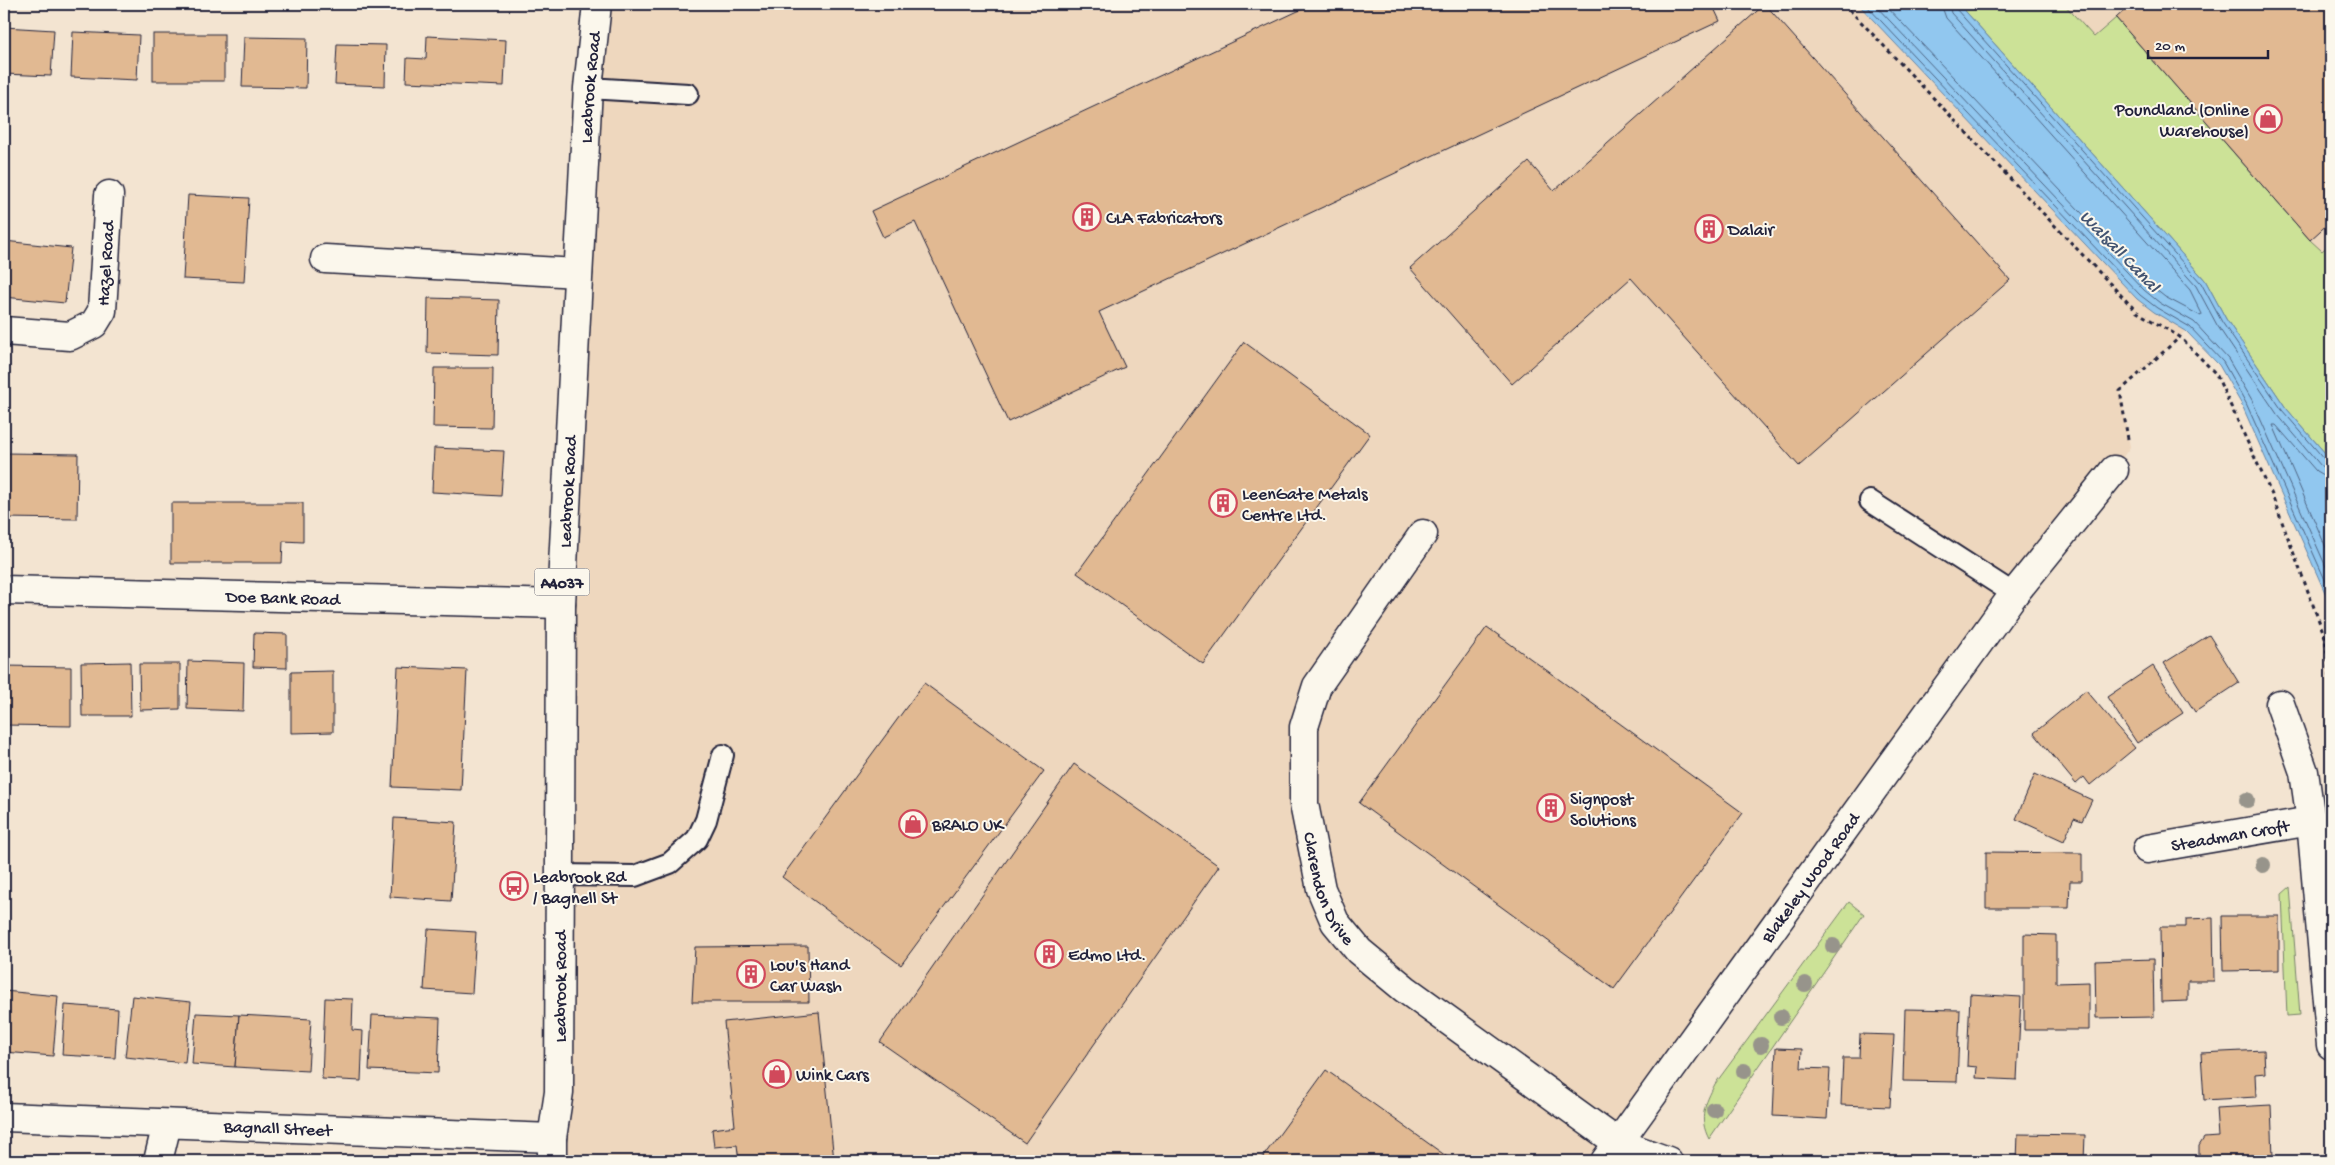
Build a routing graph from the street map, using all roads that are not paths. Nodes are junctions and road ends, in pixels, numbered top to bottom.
1 (598, 4) edge
2 (588, 88) junction
3 (688, 94) dead end
4 (109, 196) dead end
5 (325, 259) dead end
6 (578, 273) junction
7 (4, 331) edge
8 (2114, 470) road end
9 (1870, 500) dead end
10 (1423, 534) dead end
11 (4, 590) edge
12 (2014, 594) junction
13 (561, 604) junction
14 (2280, 704) dead end
15 (722, 755) dead end
16 (2311, 821) junction
17 (2148, 849) dead end
18 (560, 875) junction
19 (2331, 1045) edge
20 (4, 1117) edge
21 (167, 1124) junction
22 (552, 1150) edge
23 (1612, 1152) edge
24 (158, 1161) edge
25 (1668, 1161) edge

1 - 2 street, Leabrook Road / A4037
2 - 3 lane
2 - 6 street, Leabrook Road / A4037
4 - 7 street, Hazel Road
5 - 6 street
6 - 13 street, Leabrook Road / A4037
8 - 12 street, Blakeley Wood Road
9 - 12 lane
10 - 23 street, Clarendon Drive
11 - 13 street, Doe Bank Road
12 - 23 street, Blakeley Wood Road
13 - 18 street, Leabrook Road / A4037
14 - 16 street
15 - 18 lane
16 - 17 street, Steadman Croft
16 - 19 street
18 - 22 street, Leabrook Road / A4037
20 - 21 street, Bagnall Street
21 - 22 street, Bagnall Street
21 - 24 street
23 - 25 street, Clarendon Drive

